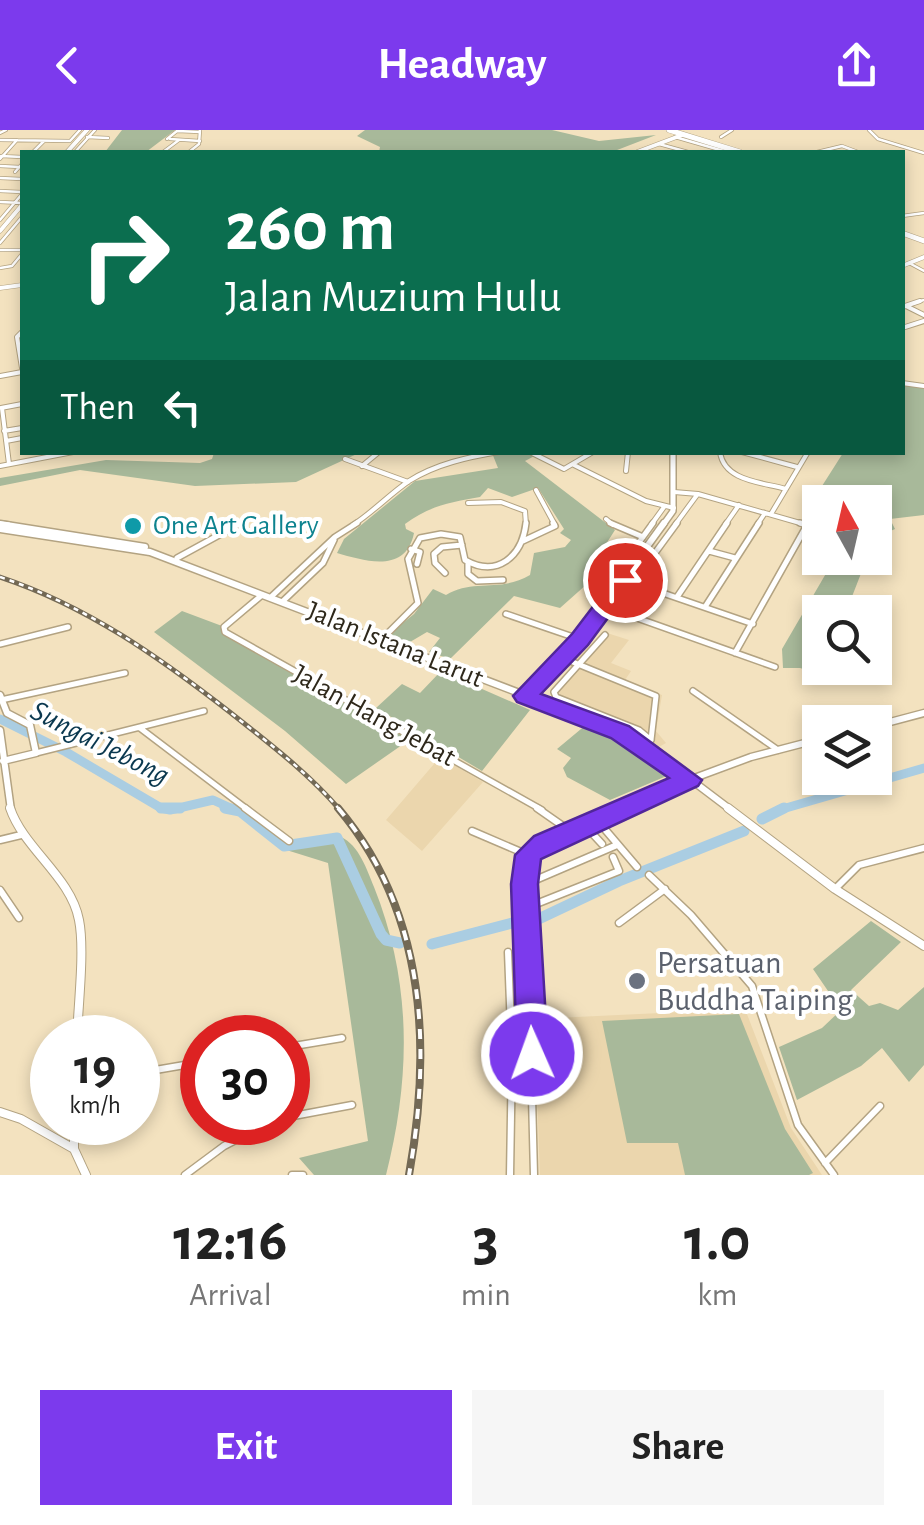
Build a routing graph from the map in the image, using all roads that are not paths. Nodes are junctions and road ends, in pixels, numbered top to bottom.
1 (6, 130) edge
2 (31, 130) edge
3 (59, 130) edge
4 (669, 130) edge
5 (732, 130) edge
6 (869, 130) edge
7 (200, 131) edge
8 (0, 133) edge
9 (86, 133) edge
10 (678, 136) junction
11 (721, 137) dead end
12 (108, 138) dead end
13 (0, 140) edge
14 (20, 140) junction
15 (179, 140) junction
16 (46, 141) junction
17 (200, 141) junction
18 (659, 144) junction
19 (35, 150) edge
20 (166, 150) edge
21 (192, 150) edge
22 (643, 150) edge
23 (681, 150) edge
24 (721, 150) edge
25 (732, 150) edge
26 (826, 150) edge
27 (853, 150) edge
28 (924, 154) edge
29 (1, 157) edge
30 (20, 167) edge
31 (15, 172) dead end
32 (20, 196) edge
33 (0, 202) edge
34 (15, 203) junction
35 (20, 207) edge
36 (20, 212) edge
37 (0, 220) edge
38 (906, 236) edge
39 (0, 240) edge
40 (924, 241) edge
41 (20, 255) edge
42 (924, 257) edge
43 (906, 264) edge
44 (0, 268) edge
45 (924, 271) edge
46 (924, 300) edge
47 (905, 305) edge
48 (924, 318) edge
49 (1, 408) edge
50 (2, 418) edge
51 (20, 428) edge
52 (4, 432) junction
53 (20, 438) edge
54 (6, 441) junction
55 (43, 455) edge
56 (375, 455) edge
57 (478, 455) edge
58 (536, 455) edge
59 (589, 455) edge
60 (628, 455) edge
61 (673, 455) edge
62 (720, 455) edge
63 (753, 455) edge
64 (806, 455) edge
65 (345, 460) dead end
66 (9, 464) junction
67 (0, 466) edge
68 (362, 466) junction
69 (574, 466) junction
70 (799, 467) junction
71 (626, 471) dead end
72 (408, 482) junction
73 (536, 490) dead end
74 (786, 490) junction
75 (674, 492) junction
76 (698, 494) junction
77 (468, 503) dead end
78 (739, 505) junction
79 (664, 507) junction
80 (674, 508) junction
81 (768, 513) junction
82 (252, 518) dead end
83 (606, 519) dead end
84 (0, 528) edge
85 (335, 537) junction
86 (643, 537) junction
87 (523, 540) junction
88 (653, 540) junction
89 (462, 545) junction
90 (129, 548) junction
91 (411, 549) junction
92 (708, 551) junction
93 (177, 558) junction
94 (736, 558) junction
95 (468, 562) junction
96 (417, 564) dead end
97 (446, 573) dead end
98 (216, 575) junction
99 (627, 577) junction
100 (503, 580) dead end
101 (635, 583) junction
102 (268, 595) junction
103 (677, 597) junction
104 (283, 601) junction
105 (705, 607) junction
106 (610, 608) junction
107 (506, 614) dead end
108 (753, 624) junction
109 (68, 627) dead end
110 (605, 635) dead end
111 (382, 639) junction
112 (580, 640) junction
113 (0, 644) edge
114 (735, 653) junction
115 (563, 658) junction
116 (577, 665) junction
117 (775, 667) dead end
118 (125, 673) dead end
119 (693, 692) dead end
120 (525, 696) junction
121 (1, 697) edge
122 (204, 712) dead end
123 (924, 713) edge
124 (892, 721) edge
125 (140, 728) junction
126 (0, 730) edge
127 (629, 737) junction
128 (647, 742) junction
129 (802, 744) edge
130 (1, 746) edge
131 (778, 750) junction
132 (36, 754) junction
133 (656, 756) junction
134 (2, 759) edge
135 (690, 780) junction
136 (597, 820) junction
137 (472, 831) dead end
138 (570, 832) junction
139 (20, 834) junction
140 (0, 840) edge
141 (288, 840) dead end
142 (602, 844) dead end
143 (617, 845) junction
144 (924, 848) edge
145 (528, 855) junction
146 (612, 857) dead end
147 (637, 867) dead end
148 (649, 875) dead end
149 (533, 881) junction
150 (835, 889) junction
151 (0, 890) edge
152 (665, 890) junction
153 (19, 918) dead end
154 (619, 922) dead end
155 (924, 946) edge
156 (508, 952) dead end
157 (77, 1015) edge
158 (342, 1038) dead end
159 (310, 1044) edge
160 (532, 1054) junction
161 (512, 1055) junction
162 (352, 1105) dead end
163 (880, 1106) dead end
164 (0, 1112) edge
165 (310, 1113) edge
166 (74, 1145) edge
167 (226, 1145) edge
168 (74, 1149) junction
169 (824, 1163) junction
170 (86, 1175) edge
171 (185, 1175) edge
172 (292, 1175) edge
173 (303, 1175) edge
174 (510, 1175) edge
175 (534, 1175) edge
176 (834, 1175) edge

1 - 8 street
2 - 14 street
3 - 16 street
4 - 10 main road
5 - 11 street
6 - 28 street
7 - 15 street
7 - 17 street
9 - 12 street
9 - 16 street
10 - 18 main road
10 - 24 street
10 - 25 main road
13 - 14 street
14 - 16 street
14 - 29 street
15 - 17 street
15 - 20 street
16 - 19 street
17 - 21 street
18 - 22 main road
18 - 23 street
26 - 27 street
30 - 31 street
32 - 34 street
33 - 34 street
34 - 35 street
34 - 37 street
36 - 39 main road
38 - 40 main road
41 - 44 street
42 - 43 main road
43 - 45 street
46 - 47 street
47 - 48 street
49 - 50 street
50 - 52 street
51 - 52 street
52 - 54 street
53 - 54 street
54 - 66 street
55 - 66 street
56 - 68 street
57 - 72 street
58 - 69 street
59 - 69 street
60 - 71 street
61 - 75 main road
62 - 74 street
63 - 70 street
64 - 70 street
65 - 68 street
66 - 67 street
68 - 72 street
69 - 79 street
70 - 74 street
72 - 85 street
73 - 87 street
74 - 81 street
75 - 76 street
75 - 80 main road
76 - 78 street
76 - 101 street
77 - 87 street
78 - 81 street
78 - 92 street
79 - 80 street
79 - 86 street
80 - 88 main road
81 - 94 street
81 - 108 street
82 - 93 street
83 - 86 street
84 - 90 main road, Jalan Istana Larut
84 - 90 main road, Jalan Istana Larut
84 - 93 main road, Jalan Istana Larut
85 - 102 street
85 - 104 street
86 - 88 street
86 - 99 street
87 - 95 street
88 - 99 main road
89 - 91 street
89 - 95 street
89 - 97 street
90 - 98 main road, Jalan Istana Larut
91 - 96 street
91 - 111 street
92 - 94 street
92 - 103 street
93 - 98 main road, Jalan Istana Larut
94 - 105 street
95 - 100 street
98 - 102 main road, Jalan Istana Larut
99 - 101 street
99 - 106 main road
101 - 103 street
101 - 106 street
102 - 104 main road, Jalan Istana Larut
102 - 138 street, Jalan Hang Jebat
103 - 105 street
104 - 111 main road, Jalan Istana Larut
105 - 108 street
106 - 112 main road
106 - 114 street
107 - 112 street
108 - 114 street
109 - 113 street
110 - 116 street
111 - 120 main road, Jalan Istana Larut
112 - 115 main road
114 - 117 street
115 - 116 street
115 - 120 main road
116 - 128 street
116 - 128 street
118 - 121 street
119 - 131 street
120 - 127 main road, Jalan Istana Larut
121 - 132 main road
122 - 125 street
123 - 124 main road
125 - 132 street
125 - 141 street
126 - 130 main road
127 - 128 main road, Jalan Istana Larut
127 - 133 main road, Jalan Istana Larut
128 - 133 main road, Jalan Istana Larut
129 - 131 main road
130 - 134 main road
131 - 135 main road
132 - 134 main road
133 - 135 main road, Jalan Istana Larut
134 - 139 main road
135 - 136 street
135 - 150 main road, Jalan Istana Larut
136 - 138 street
136 - 143 street
137 - 145 street
138 - 145 street
139 - 140 street
139 - 157 main road
142 - 149 street
143 - 147 street
143 - 149 street
144 - 150 street
145 - 160 street
146 - 149 street
148 - 152 street
150 - 155 main road, Jalan Istana Larut
151 - 153 street
152 - 154 street
152 - 169 street
156 - 161 street
158 - 159 street
160 - 161 street
160 - 175 street
161 - 174 street
162 - 165 street
163 - 169 street
164 - 168 main road
166 - 168 main road
167 - 171 street
168 - 170 main road
169 - 176 street
172 - 173 street

